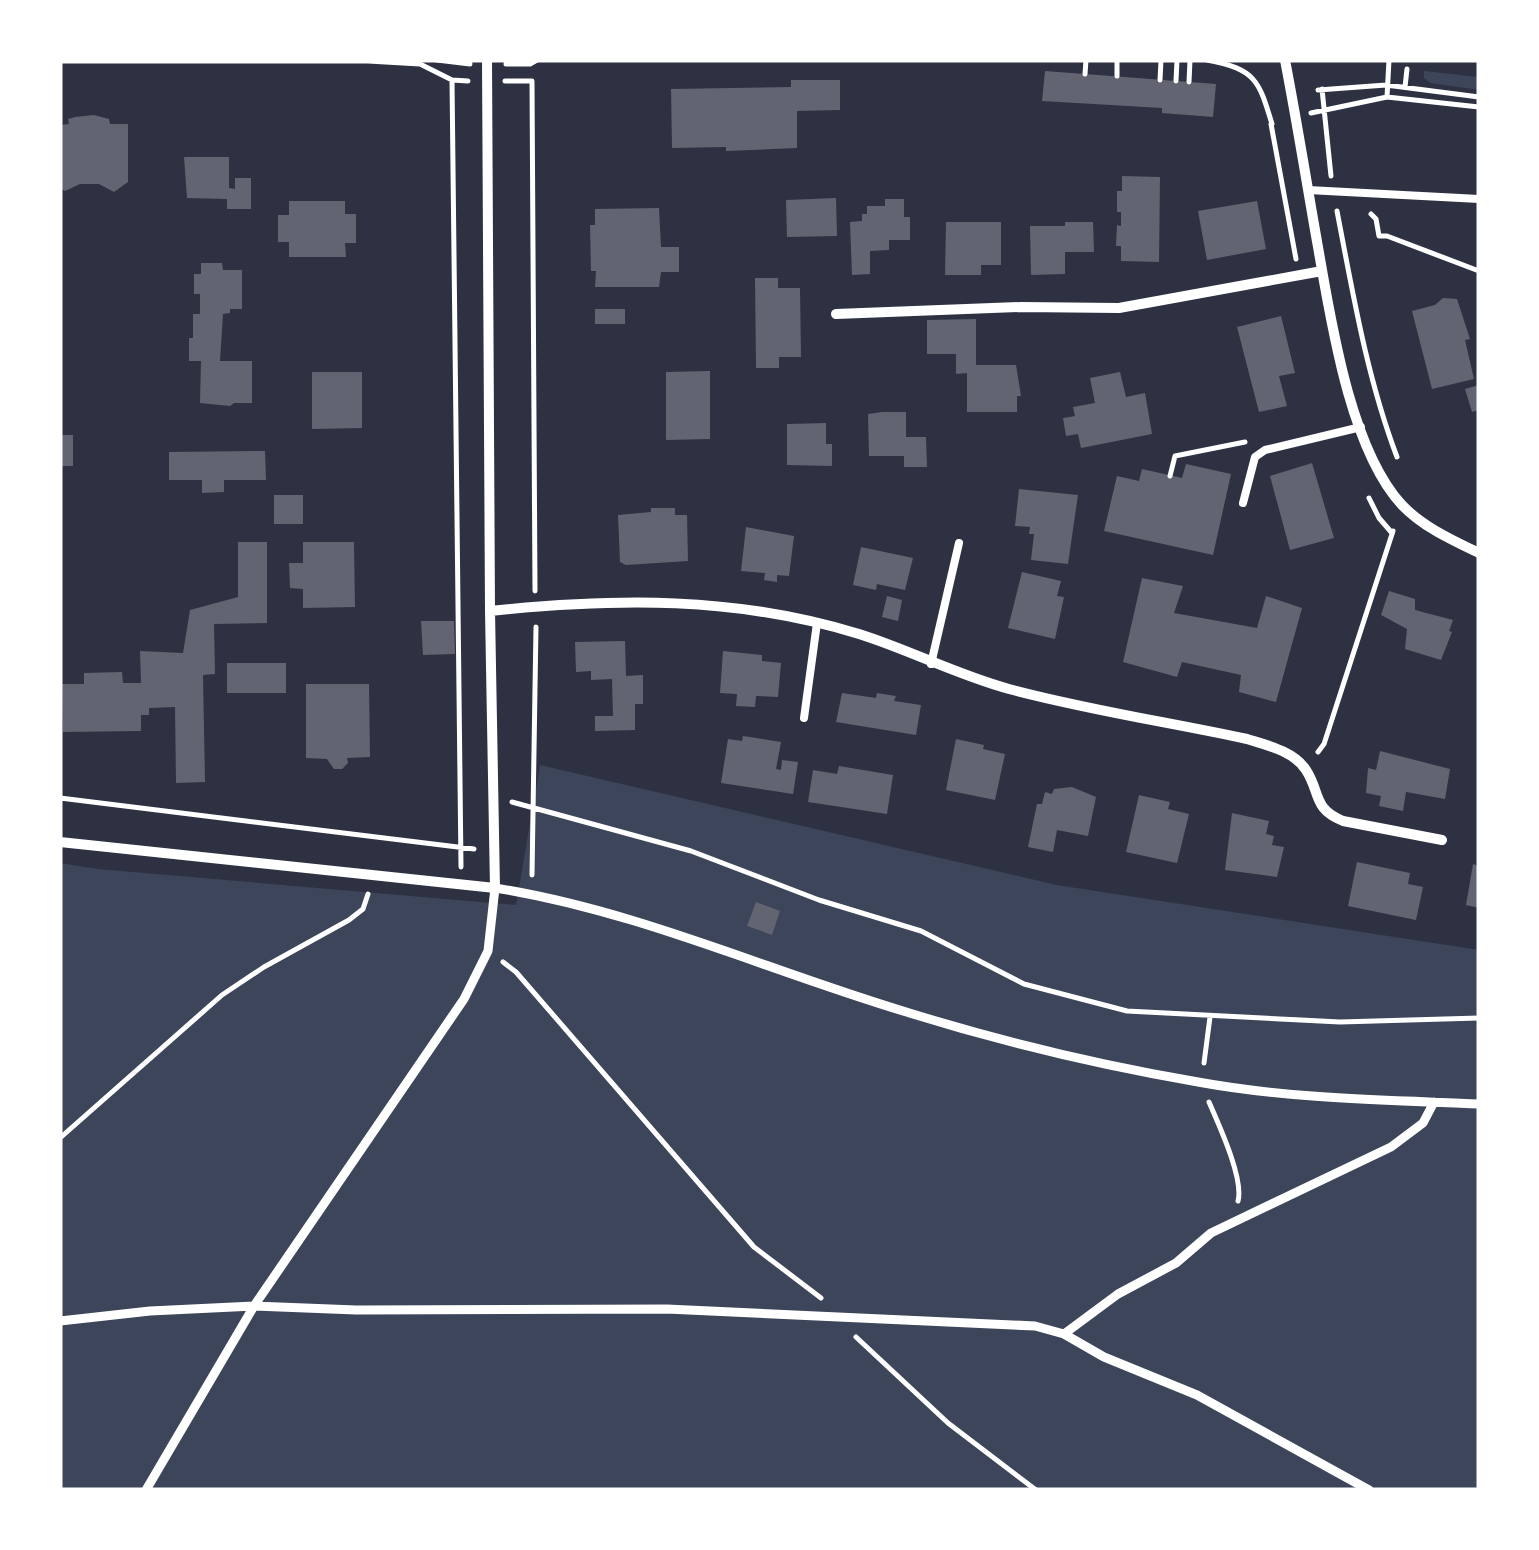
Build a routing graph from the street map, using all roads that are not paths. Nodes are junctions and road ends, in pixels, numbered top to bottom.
1 (487, 60) edge
2 (1285, 60) edge
3 (1308, 190) junction
4 (1479, 200) edge
5 (1322, 270) junction
6 (836, 314) dead end
7 (1361, 427) junction
8 (1243, 503) dead end
9 (959, 543) dead end
10 (1479, 553) edge
11 (490, 611) junction
12 (816, 623) junction
13 (931, 664) junction
14 (804, 718) dead end
15 (1442, 840) dead end
16 (60, 842) edge
17 (495, 888) junction
18 (1434, 1102) junction
19 (1479, 1104) edge
20 (254, 1306) junction
21 (60, 1321) edge
22 (1064, 1334) junction
23 (146, 1490) edge
24 (1369, 1490) edge

1 - 11 street
2 - 3 street
3 - 4 lane
3 - 5 street
5 - 6 street
5 - 7 street
7 - 8 lane
7 - 10 street
9 - 13 lane
11 - 12 street
11 - 17 street
12 - 13 street
12 - 14 lane
13 - 15 street
16 - 17 street
17 - 18 street
17 - 20 street
18 - 19 street
18 - 22 street
20 - 21 street
20 - 22 street
20 - 23 street
22 - 24 street

